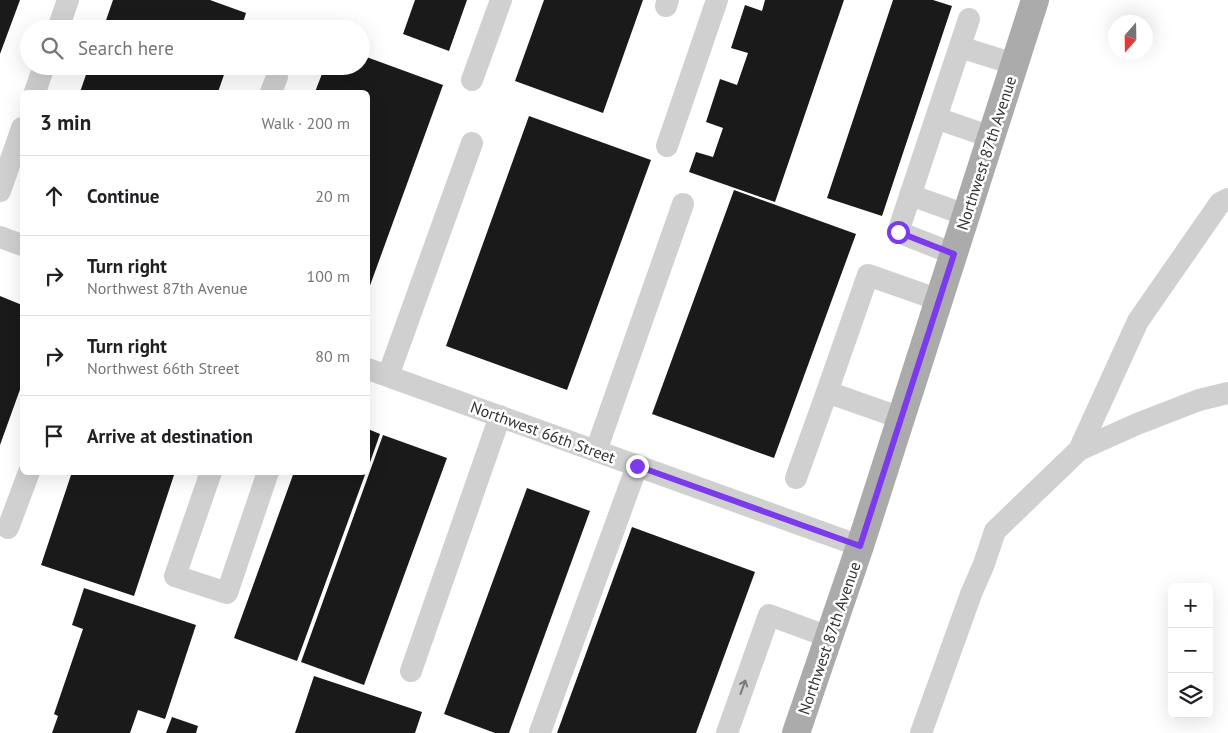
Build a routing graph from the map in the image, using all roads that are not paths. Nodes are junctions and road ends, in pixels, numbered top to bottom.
1 (68, 0) edge
2 (501, 0) edge
3 (717, 0) edge
4 (1035, 0) edge
5 (61, 20) edge
6 (969, 20) dead end
7 (960, 47) junction
8 (1014, 64) junction
9 (41, 75) edge
10 (472, 80) dead end
11 (36, 90) edge
12 (936, 118) junction
13 (20, 134) edge
14 (991, 137) junction
15 (472, 144) dead end
16 (667, 146) dead end
17 (0, 191) edge
18 (910, 196) junction
19 (1228, 199) edge
20 (684, 204) dead end
21 (966, 215) junction
22 (0, 237) edge
23 (20, 244) edge
24 (954, 254) junction
25 (939, 300) junction
26 (378, 372) edge
27 (827, 392) junction
28 (1228, 393) edge
29 (500, 416) junction
30 (901, 418) junction
31 (1079, 450) junction
32 (596, 451) junction
33 (637, 466) junction
34 (28, 475) edge
35 (209, 475) edge
36 (267, 475) edge
37 (796, 478) dead end
38 (8, 528) dead end
39 (860, 546) junction
40 (830, 637) junction
41 (411, 670) dead end
42 (540, 732) edge
43 (727, 733) edge
44 (796, 733) edge
45 (921, 733) edge

1 - 5 street
2 - 10 street
3 - 16 street
4 - 8 main road, Northwest 87th Avenue
6 - 7 street
7 - 8 street
7 - 12 street
8 - 14 main road, Northwest 87th Avenue
9 - 11 street
12 - 14 street
12 - 18 street
13 - 17 street
14 - 21 main road, Northwest 87th Avenue
15 - 26 street
18 - 21 street
18 - 24 street
19 - 31 street
20 - 32 street
21 - 24 main road, Northwest 87th Avenue
22 - 23 street
24 - 25 main road, Northwest 87th Avenue
25 - 27 street
25 - 30 main road, Northwest 87th Avenue
26 - 29 street, Northwest 66th Street
27 - 30 street
27 - 37 street
28 - 31 street
29 - 32 street, Northwest 66th Street
29 - 41 street
30 - 39 main road, Northwest 87th Avenue
31 - 45 street
32 - 33 street, Northwest 66th Street
33 - 39 street, Northwest 66th Street
33 - 42 street
34 - 38 street
35 - 36 street
39 - 40 main road, Northwest 87th Avenue
43 -> 40 street
40 - 44 main road, Northwest 87th Avenue

